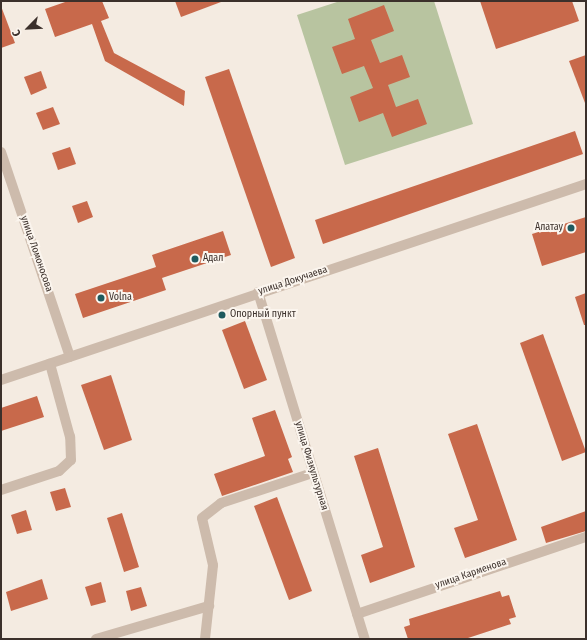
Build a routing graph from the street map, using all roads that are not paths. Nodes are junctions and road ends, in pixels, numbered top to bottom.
1 (1, 152) edge
2 (586, 184) edge
3 (258, 292) junction
4 (70, 356) junction
5 (50, 364) junction
6 (1, 380) edge
7 (313, 473) junction
8 (1, 490) edge
9 (586, 537) edge
10 (209, 606) junction
11 (357, 614) junction
12 (96, 639) edge
13 (205, 639) edge
14 (365, 639) edge

1 - 4 street, улица Ломоносова
2 - 3 street, улица Докучаева
3 - 4 street, улица Докучаева
3 - 7 street, улица Физкультурная
4 - 5 street, улица Докучаева
5 - 6 street, улица Докучаева
5 - 8 street
7 - 10 street
7 - 11 street, улица Физкультурная
9 - 11 street, улица Карменова
10 - 12 street
10 - 13 street
11 - 14 street, улица Физкультурная

